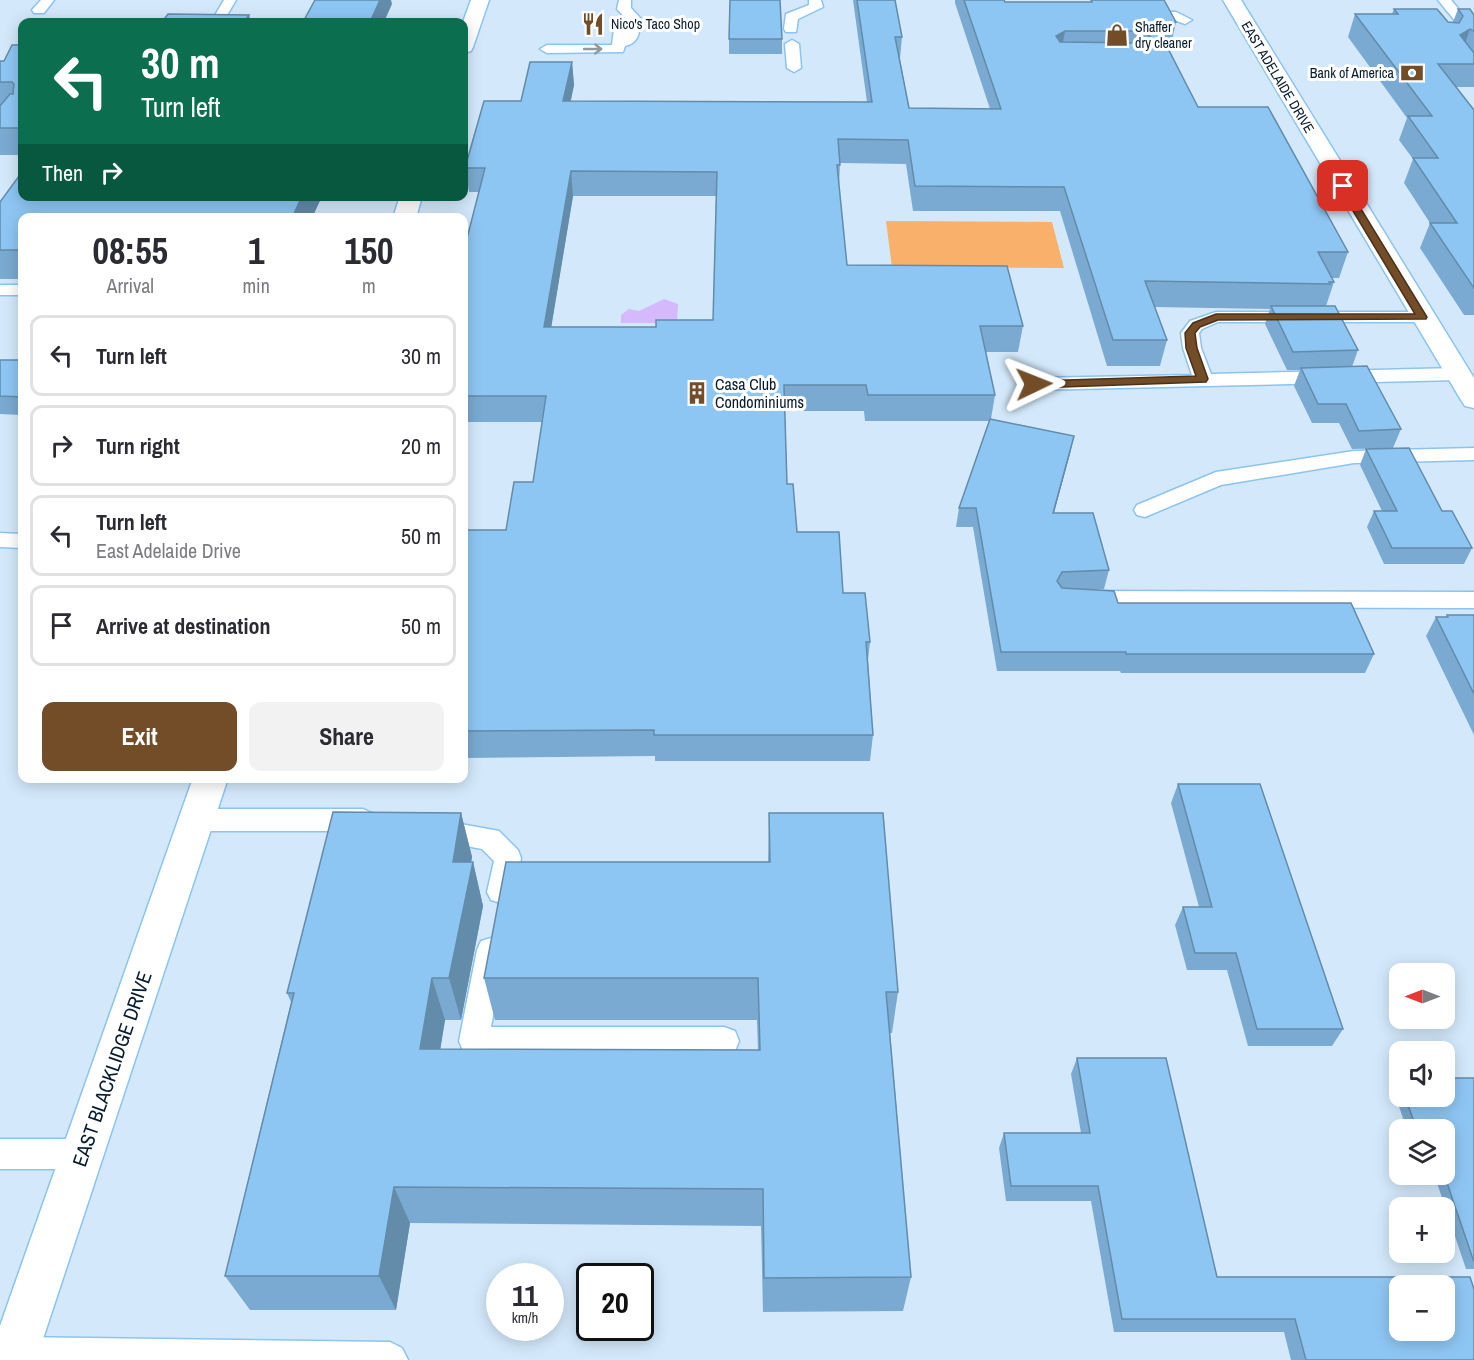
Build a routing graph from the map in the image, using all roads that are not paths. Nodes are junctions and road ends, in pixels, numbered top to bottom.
1 (230, 0) edge
2 (480, 0) edge
3 (815, 0) edge
4 (1232, 0) edge
5 (1444, 0) edge
6 (623, 15) edge
7 (1156, 16) edge
8 (219, 18) edge
9 (1185, 20) dead end
10 (791, 29) dead end
11 (468, 34) edge
12 (1474, 35) edge
13 (792, 44) dead end
14 (547, 49) dead end
15 (618, 50) junction
16 (794, 68) dead end
17 (0, 290) edge
18 (18, 290) edge
19 (1422, 317) junction
20 (1458, 374) junction
21 (1203, 379) junction
22 (1034, 384) dead end
23 (1474, 400) edge
24 (1474, 454) edge
25 (1145, 510) dead end
26 (0, 540) edge
27 (18, 541) edge
28 (1066, 598) edge
29 (1474, 600) edge
30 (209, 783) edge
31 (197, 820) junction
32 (724, 1041) dead end
33 (0, 1154) edge
34 (84, 1154) junction
35 (13, 1357) edge
36 (390, 1360) edge

1 - 8 lane
2 - 11 street
3 - 10 lane
4 - 19 street, EAST ADELAIDE DRIVE
5 - 12 lane
6 - 15 lane
6 - 15 lane
7 - 9 lane
13 - 16 lane
14 -> 15 lane
17 - 18 lane
19 - 20 street, EAST ADELAIDE DRIVE
19 - 21 lane
20 - 21 lane
20 - 23 street, EAST ADELAIDE DRIVE
21 - 22 lane
24 - 25 lane
26 - 27 lane
28 - 29 lane
30 - 31 street, EAST BLACKLIDGE DRIVE
31 - 32 lane
31 - 34 street, EAST BLACKLIDGE DRIVE
33 - 34 lane
34 - 35 street, EAST BLACKLIDGE DRIVE
35 - 36 lane

